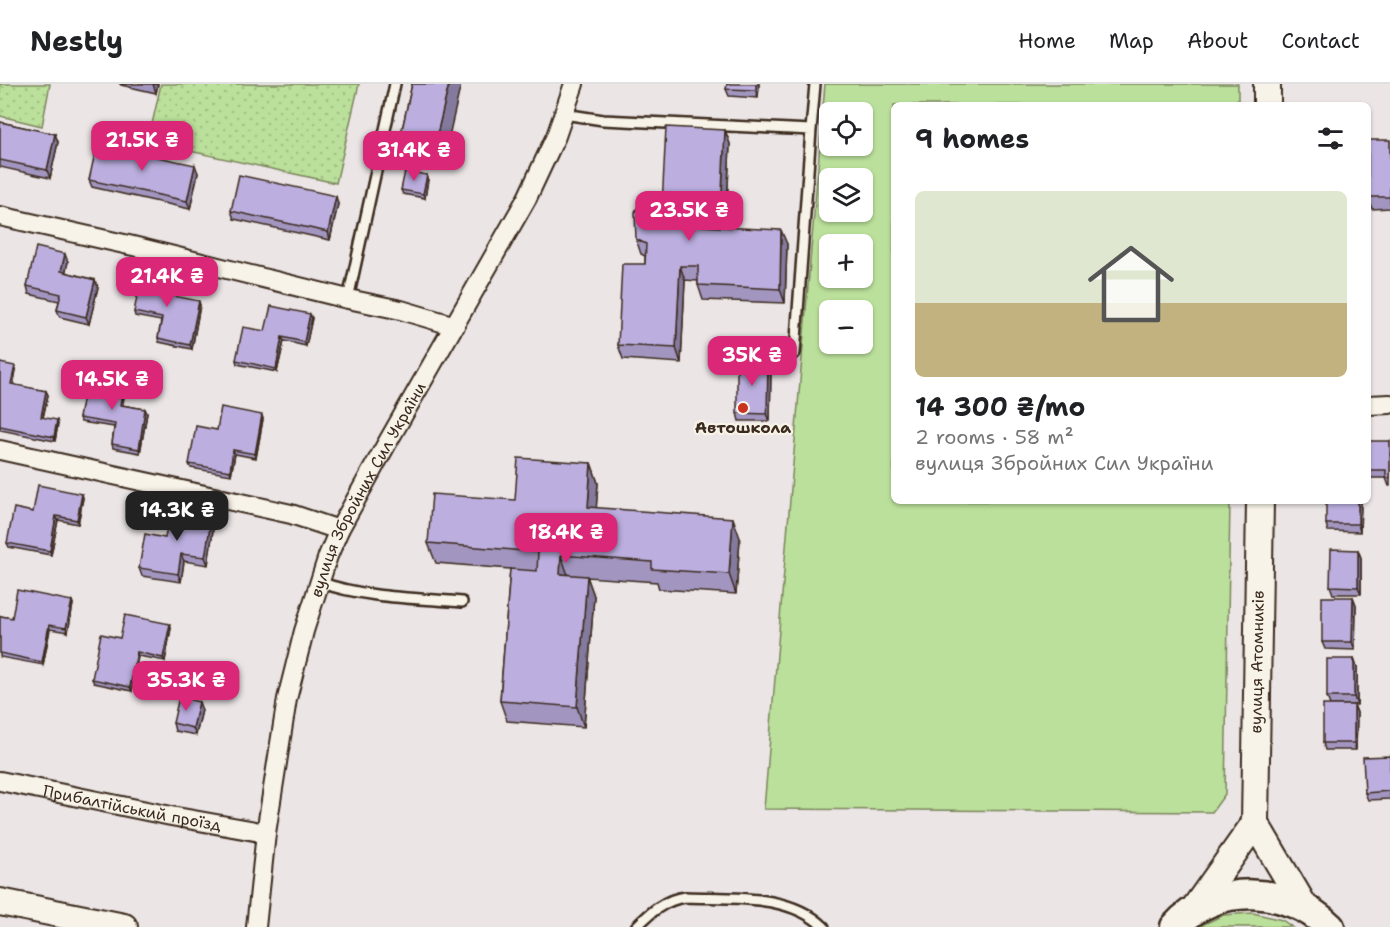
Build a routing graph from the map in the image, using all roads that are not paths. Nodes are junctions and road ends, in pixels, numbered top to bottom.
1 (395, 84) edge
2 (574, 84) edge
3 (815, 84) edge
4 (1267, 84) edge
5 (1267, 102) edge
6 (564, 114) junction
7 (811, 130) junction
8 (0, 216) edge
9 (348, 299) junction
10 (454, 326) junction
11 (795, 353) dead end
12 (1390, 404) edge
13 (1371, 405) edge
14 (1, 454) edge
15 (1260, 504) edge
16 (339, 530) junction
17 (319, 582) junction
18 (462, 602) dead end
19 (0, 782) edge
20 (1255, 823) junction
21 (266, 833) junction
22 (0, 902) edge
23 (1304, 906) junction
24 (1183, 920) edge
25 (124, 927) edge
26 (256, 927) edge
27 (636, 927) edge
28 (824, 927) edge
29 (1330, 927) edge

1 - 9 lane
2 - 6 street, вулиця Збройних Сил України
3 - 7 lane
4 - 5 street
6 - 7 lane
6 - 10 street, вулиця Збройних Сил України
7 - 11 lane
8 - 9 street
9 - 10 street
10 - 16 street, вулиця Збройних Сил України
12 - 13 street
14 - 16 street
15 - 20 street, вулиця Атомників
16 - 17 street, вулиця Збройних Сил України
17 - 18 lane
17 - 21 street, вулиця Збройних Сил України
19 - 21 street, Прибалтійський проїзд
20 - 23 street
20 - 24 street
21 - 26 street, вулиця Збройних Сил України
22 - 25 street
23 - 24 main road
23 - 29 main road
27 - 28 lane

